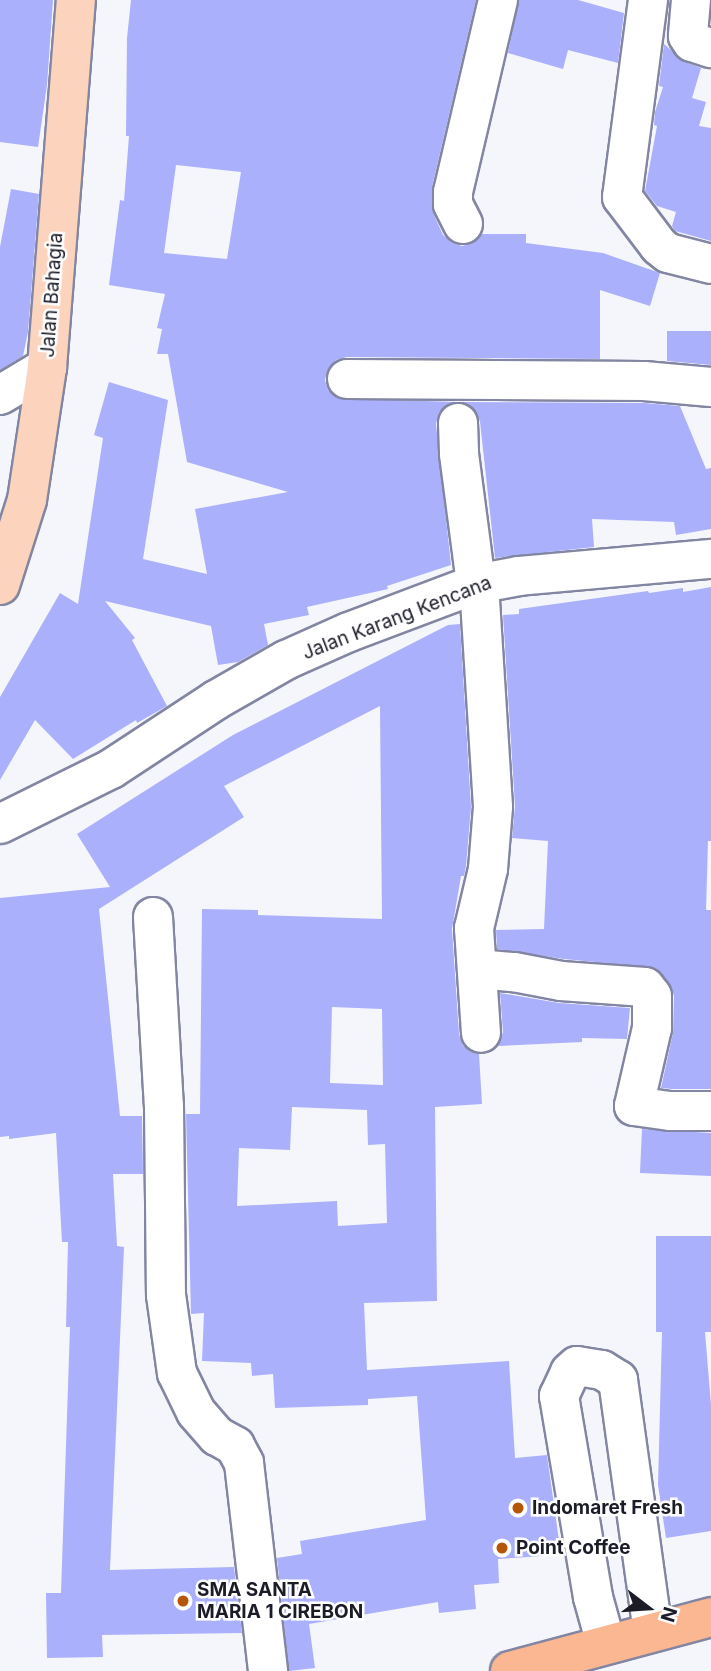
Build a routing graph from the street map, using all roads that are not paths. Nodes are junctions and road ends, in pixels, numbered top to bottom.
1 (76, 0) edge
2 (498, 0) edge
3 (648, 0) edge
4 (691, 0) edge
5 (711, 48) edge
6 (463, 224) dead end
7 (711, 264) edge
8 (47, 368) junction
9 (347, 379) dead end
10 (711, 387) edge
11 (0, 395) edge
12 (458, 423) dead end
13 (711, 559) edge
14 (477, 584) junction
15 (0, 585) edge
16 (0, 824) edge
17 (153, 917) dead end
18 (477, 969) junction
19 (481, 1033) dead end
20 (711, 1111) edge
21 (711, 1617) edge
22 (653, 1632) junction
23 (606, 1644) junction
24 (525, 1669) edge
25 (268, 1671) edge

1 - 8 main road, Jalan Bahagia
2 - 6 street
3 - 7 street
4 - 5 street
8 - 11 street
8 - 15 main road, Jalan Bahagia
9 - 10 street
12 - 14 street
13 - 14 street, Jalan Karang Kencana
14 - 16 street, Jalan Karang Kencana
14 - 18 street
17 - 25 street
18 - 19 street
18 - 20 street
21 - 22 highway
22 - 23 highway
22 - 23 street
23 - 24 highway

